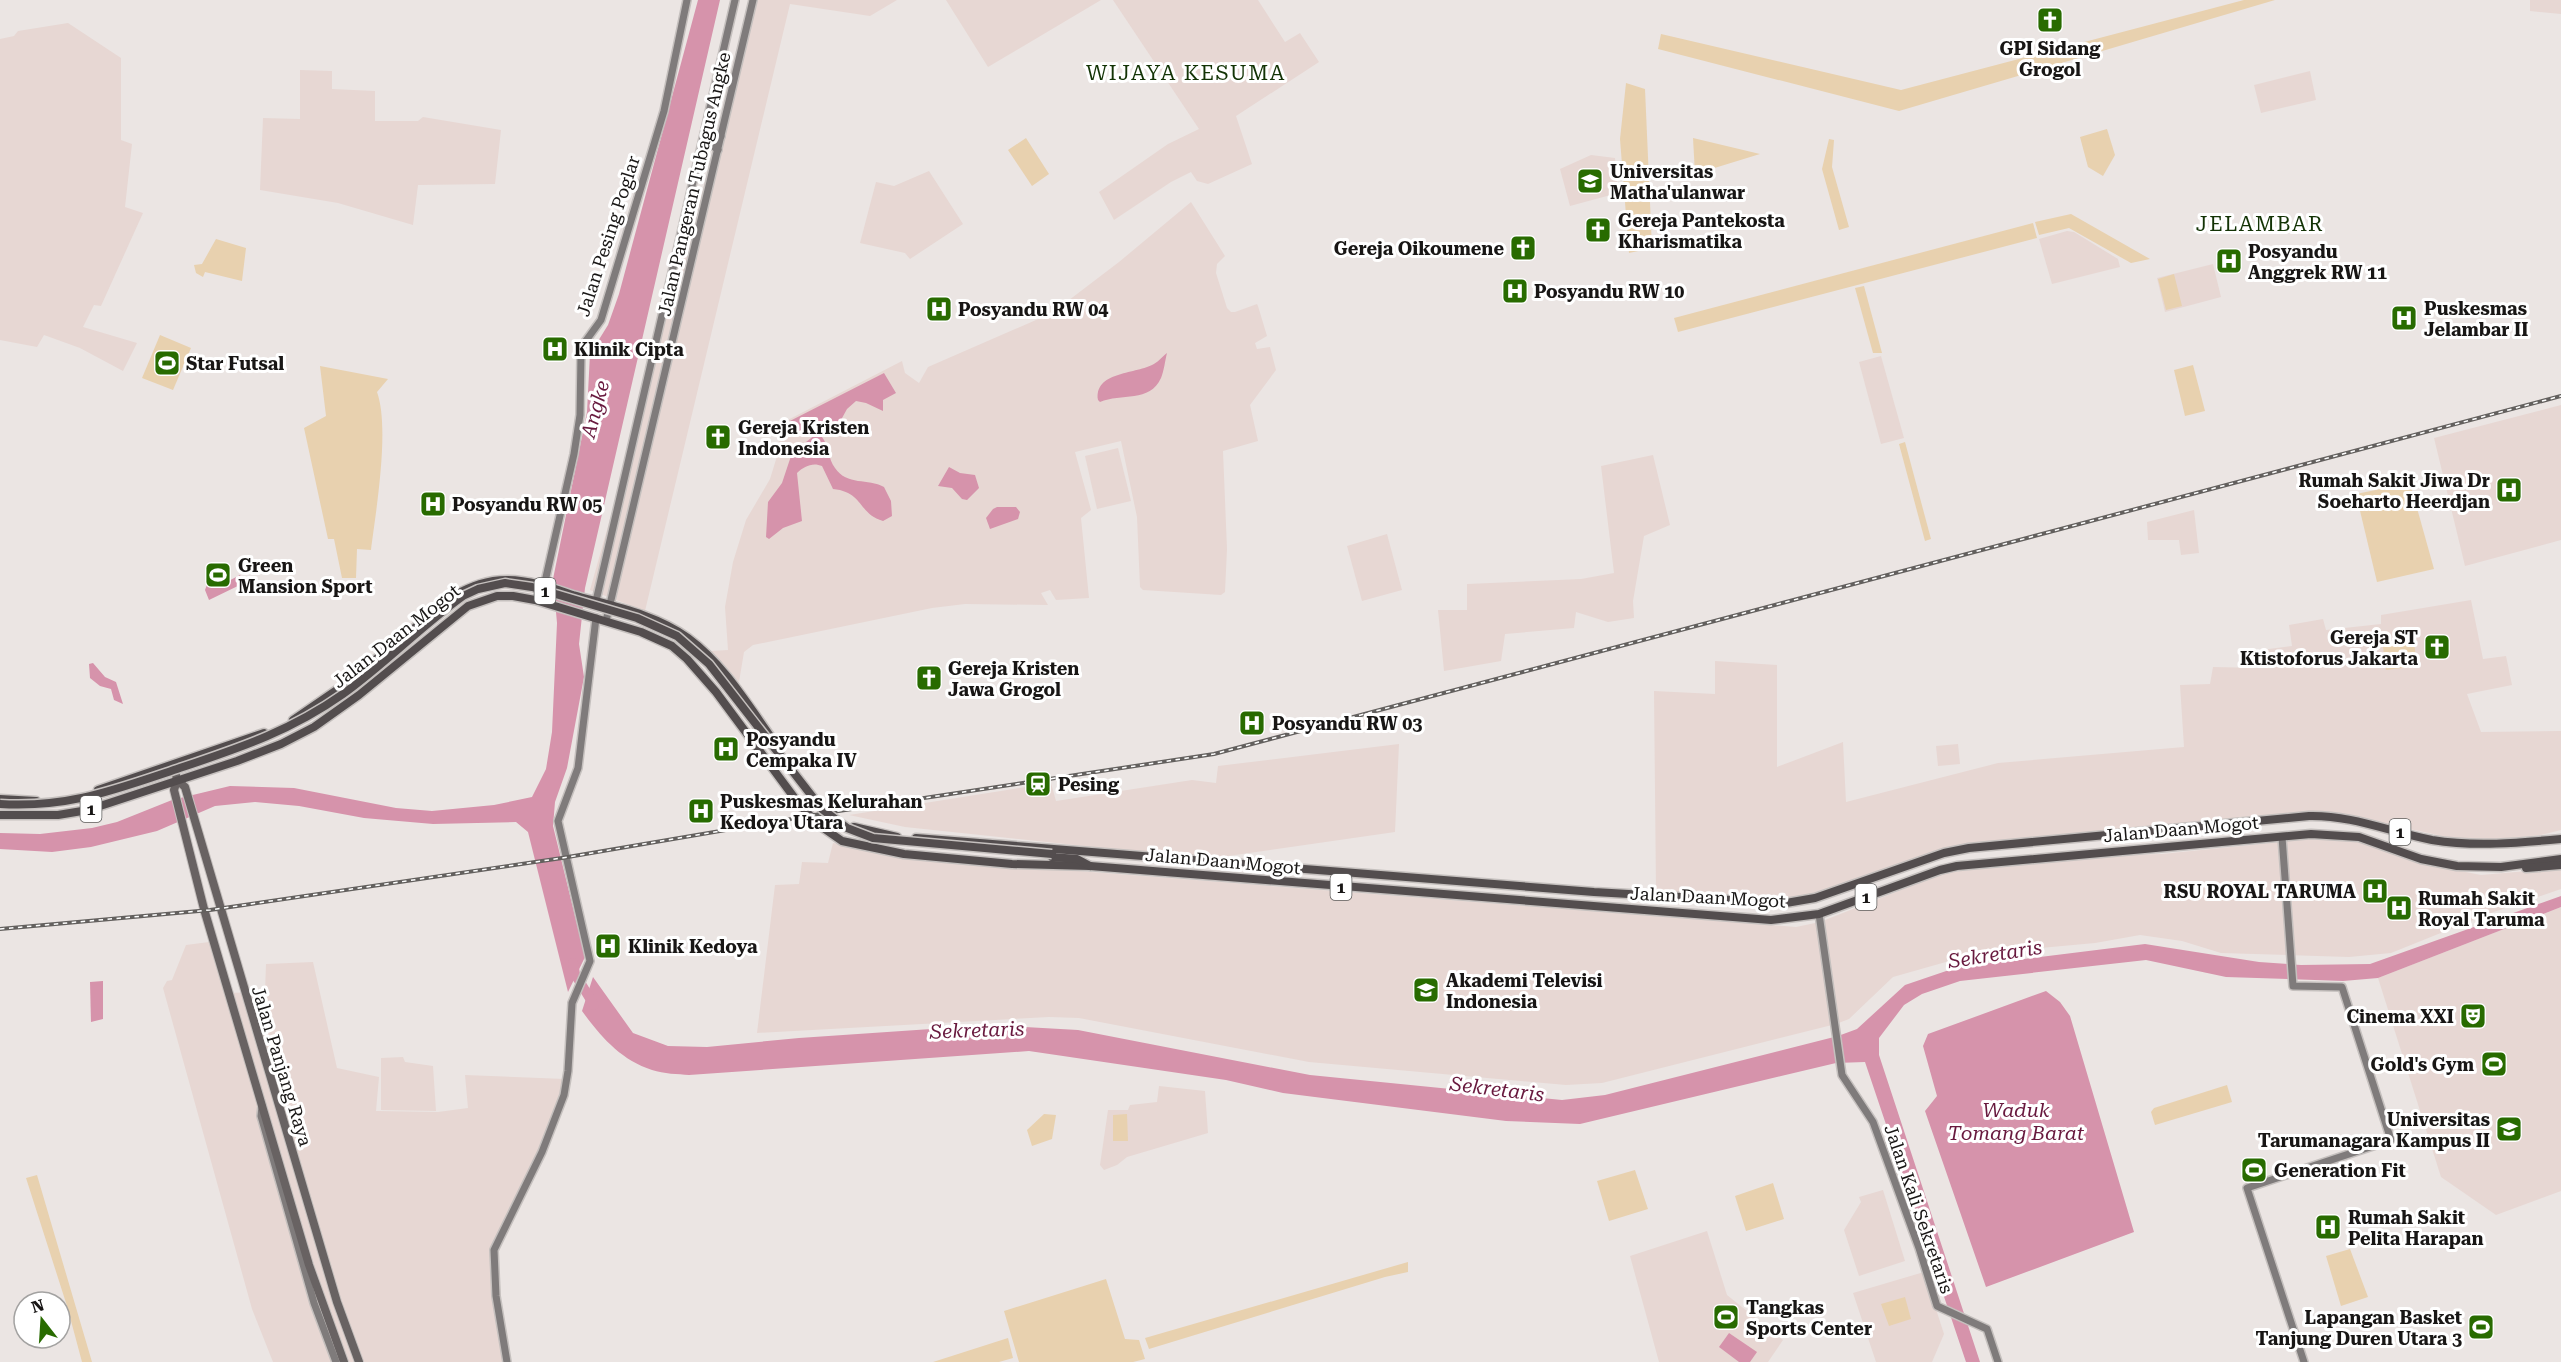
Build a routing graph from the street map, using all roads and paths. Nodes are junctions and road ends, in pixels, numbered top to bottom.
1 (687, 0) edge
2 (735, 0) edge
3 (753, 0) edge
4 (705, 132) junction
5 (721, 136) junction
6 (703, 147) junction
7 (718, 150) junction
8 (628, 467) junction
9 (642, 471) junction
10 (545, 587) junction
11 (592, 600) junction
12 (610, 605) junction
13 (592, 616) junction
14 (606, 621) junction
15 (297, 718) junction
16 (760, 722) junction
17 (285, 724) junction
18 (305, 732) junction
19 (746, 733) junction
20 (292, 738) junction
21 (173, 764) junction
22 (190, 776) junction
23 (177, 780) junction
24 (0, 799) edge
25 (0, 806) edge
26 (0, 815) edge
27 (2150, 832) junction
28 (2126, 834) junction
29 (890, 836) junction
30 (907, 837) junction
31 (2282, 837) junction
32 (2561, 839) edge
33 (2151, 849) junction
34 (884, 851) junction
35 (2128, 851) junction
36 (1090, 852) junction
37 (904, 854) junction
38 (1052, 855) junction
39 (2561, 859) edge
40 (2561, 865) edge
41 (1090, 866) junction
42 (2501, 867) junction
43 (1581, 891) junction
44 (1594, 892) junction
45 (1579, 906) junction
46 (1592, 906) junction
47 (220, 914) junction
48 (1819, 914) junction
49 (206, 916) junction
50 (308, 1274) junction
51 (336, 1362) edge
52 (344, 1362) edge
53 (359, 1362) edge
54 (507, 1362) edge
55 (1998, 1362) edge
56 (2304, 1362) edge

1 - 10 street, Jalan Pesing Poglar
2 - 4 street, Jalan Pangeran Tubagus Angke
3 - 5 street, Jalan Pangeran Tubagus Angke
4 - 5 street
4 - 6 street, Jalan Pangeran Tubagus Angke
5 - 7 street, Jalan Pangeran Tubagus Angke
6 - 7 street
6 - 8 street, Jalan Pangeran Tubagus Angke
7 - 9 street, Jalan Pangeran Tubagus Angke
8 - 9 street
8 - 11 street, Jalan Pangeran Tubagus Angke
9 - 12 street, Jalan Pangeran Tubagus Angke
10 - 11 highway, Jalan Daan Mogot / 1, bridge
10 - 15 highway, Jalan Daan Mogot / 1
11 - 12 highway, Jalan Daan Mogot / 1
12 - 14 street, Jalan Pangeran Tubagus Angke
12 - 16 highway, Jalan Daan Mogot / 1
13 - 14 highway, Jalan Daan Mogot / 1
13 - 18 highway, Jalan Daan Mogot / 1
13 - 54 street
14 - 19 highway, Jalan Daan Mogot / 1
15 - 17 highway, Jalan Daan Mogot / 1
15 - 18 highway
16 - 19 highway
16 - 29 highway, Jalan Daan Mogot / 1
17 - 20 highway
17 - 21 highway, Jalan Daan Mogot / 1
18 - 20 highway, Jalan Daan Mogot / 1
19 - 34 highway, Jalan Daan Mogot / 1
20 - 22 highway, Jalan Daan Mogot / 1
21 - 22 highway
21 - 23 main road
21 - 24 highway, Jalan Daan Mogot / 1
22 - 23 highway, Jalan Daan Mogot / 1
23 - 26 highway, Jalan Daan Mogot / 1
23 - 47 main road, Jalan Panjang Raya
23 - 49 main road, Jalan Panjang Raya
25 - 38 highway, Jalan Daan Mogot / 1, bridge
27 - 28 highway, Jalan Daan Mogot / 1
27 - 32 highway, Jalan Daan Mogot / 1
27 - 33 highway
28 - 35 highway
28 - 44 highway, Jalan Daan Mogot / 1
29 - 30 highway, Jalan Daan Mogot / 1
29 - 34 highway
30 - 36 highway, Jalan Daan Mogot / 1
30 - 37 highway
31 - 33 highway, Jalan Daan Mogot / 1
31 - 42 highway, Jalan Daan Mogot / 1
31 - 56 street
33 - 35 highway, Jalan Daan Mogot / 1
34 - 37 highway, Jalan Daan Mogot / 1
35 - 48 highway, Jalan Daan Mogot / 1
36 - 38 highway, Jalan Daan Mogot / 1
36 - 43 highway, Jalan Daan Mogot / 1
37 - 41 highway, Jalan Daan Mogot / 1
38 - 41 highway, Jalan Daan Mogot / 1
39 - 42 highway, Jalan Daan Mogot / 1
40 - 42 highway
41 - 45 highway, Jalan Daan Mogot / 1
43 - 44 highway, Jalan Daan Mogot / 1
43 - 45 highway
44 - 46 highway
45 - 46 highway, Jalan Daan Mogot / 1
46 - 48 highway, Jalan Daan Mogot / 1
47 - 49 main road
47 - 53 main road, Jalan Panjang Raya
48 - 55 street, Jalan Kali Sekretaris
49 - 50 main road, Jalan Panjang Raya
50 - 51 street, Jalan Panjang Raya
50 - 52 main road, Jalan Panjang Raya

